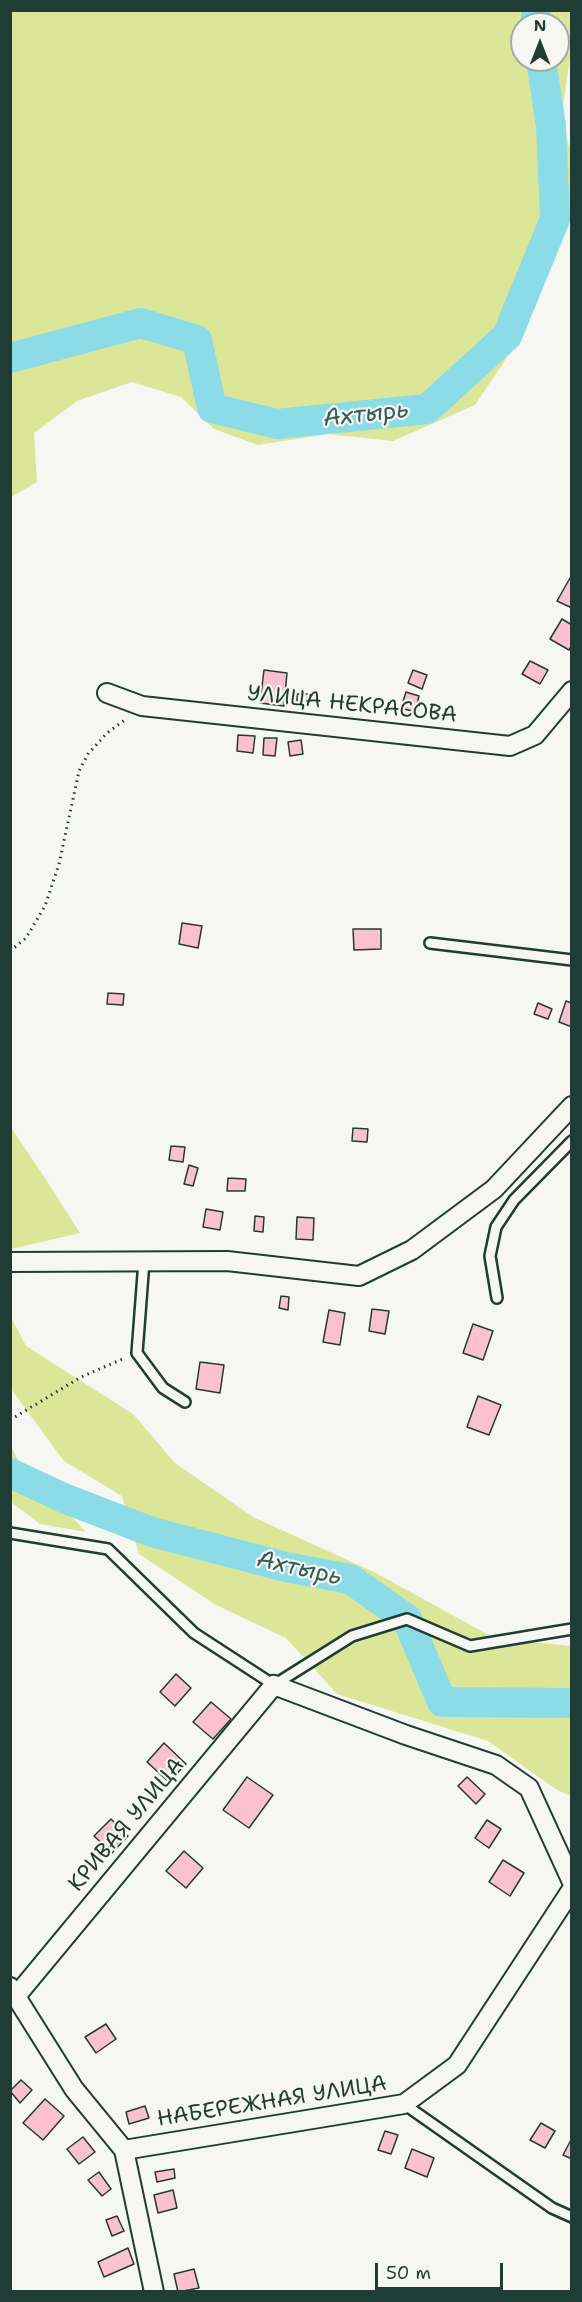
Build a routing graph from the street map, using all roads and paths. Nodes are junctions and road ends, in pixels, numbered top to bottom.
1 (572, 691) edge
2 (107, 693) dead end
3 (142, 706) junction
4 (430, 943) dead end
5 (10, 951) edge
6 (572, 960) edge
7 (572, 1106) edge
8 (572, 1141) edge
9 (144, 1260) junction
10 (10, 1262) edge
11 (497, 1298) dead end
12 (137, 1353) junction
13 (185, 1402) dead end
14 (10, 1420) edge
15 (10, 1533) edge
16 (572, 1629) edge
17 (274, 1685) junction
18 (572, 1882) edge
19 (572, 1889) edge
20 (14, 1991) edge
21 (404, 2104) junction
22 (124, 2151) junction
23 (572, 2217) edge
24 (154, 2292) edge

1 - 3 street, УЛИЦА НЕКРАСОВА
2 - 3 street, УЛИЦА НЕКРАСОВА
3 - 5 path
4 - 6 lane
7 - 9 street
8 - 11 lane
9 - 10 street
9 - 12 lane
12 - 13 lane
12 - 14 path
15 - 17 lane
16 - 17 lane
17 - 18 street
17 - 20 street, КРИВАЯ УЛИЦА
19 - 21 street, НАБЕРЕЖНАЯ УЛИЦА
20 - 22 street, КРИВАЯ УЛИЦА
21 - 22 street, НАБЕРЕЖНАЯ УЛИЦА
21 - 23 lane
22 - 24 street, КРИВАЯ УЛИЦА

